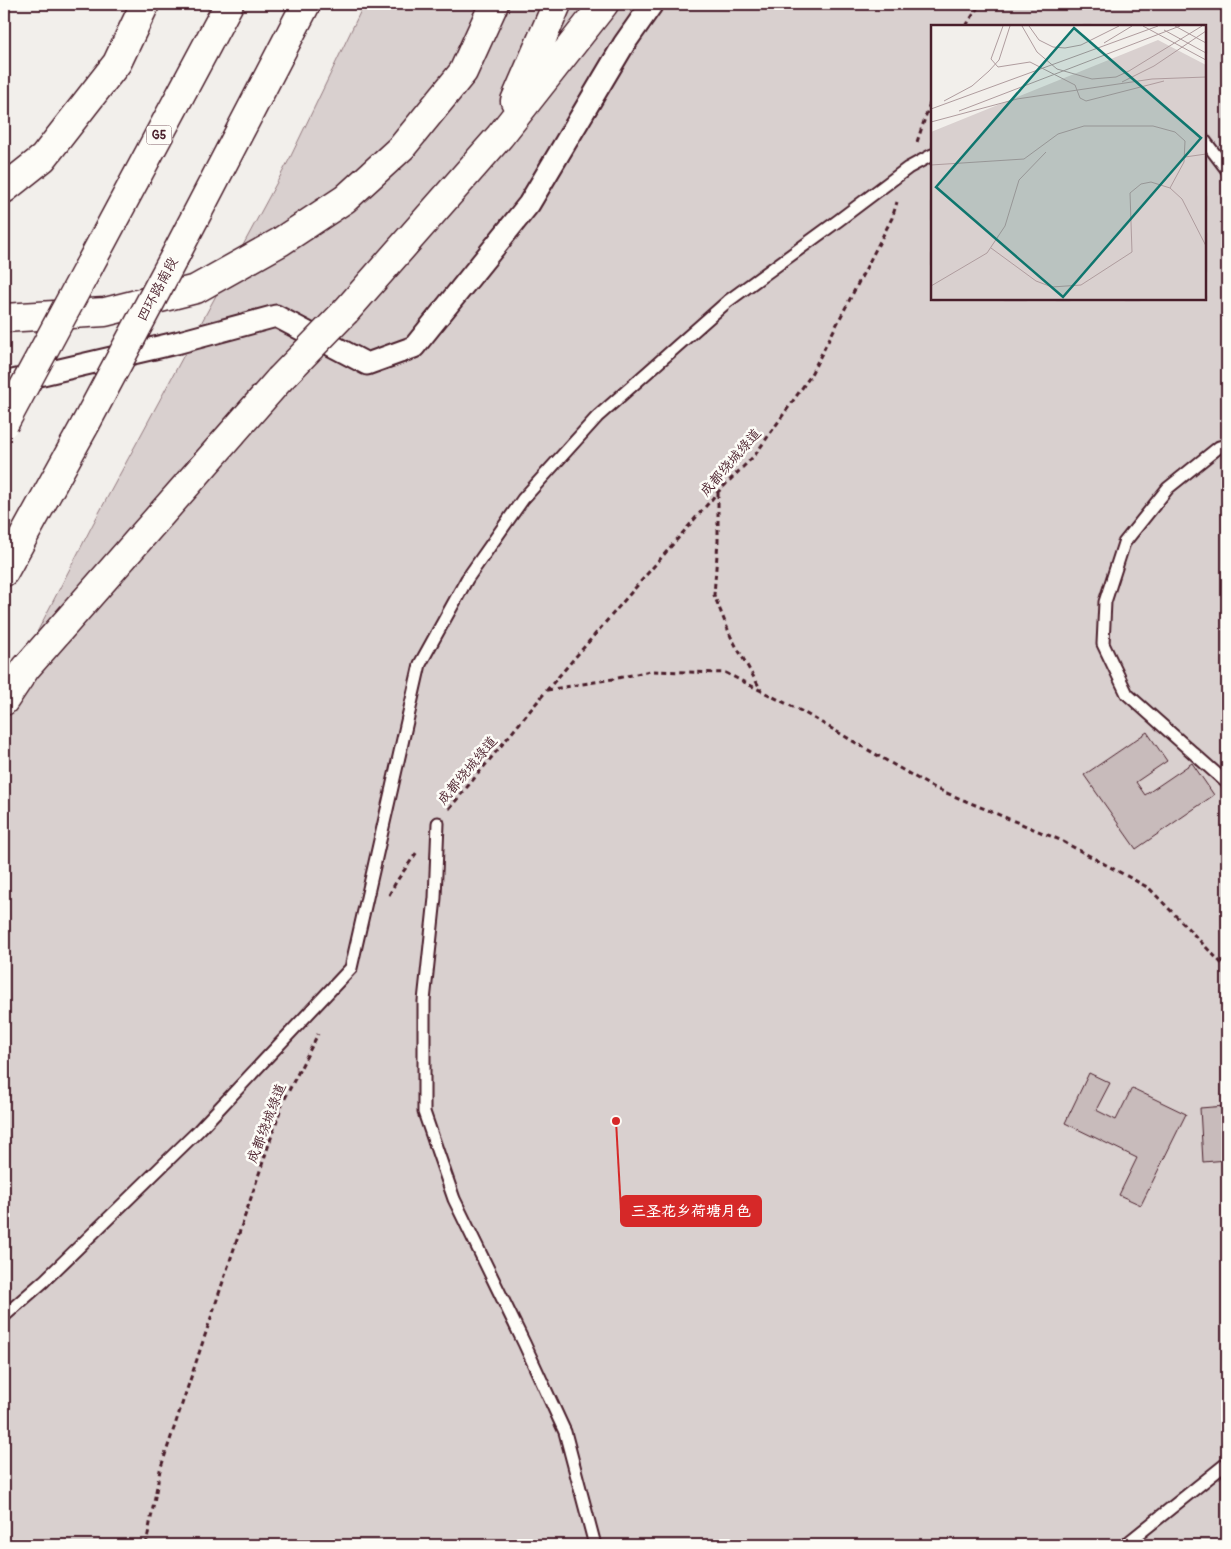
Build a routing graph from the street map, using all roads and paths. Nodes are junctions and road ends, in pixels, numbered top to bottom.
1 (145, 4) edge
2 (306, 4) edge
3 (494, 4) edge
4 (557, 4) edge
5 (604, 4) edge
6 (652, 4) edge
7 (980, 4) edge
8 (223, 11) edge
9 (967, 25) edge
10 (931, 100) edge
11 (500, 136) junction
12 (1206, 143) edge
13 (931, 156) edge
14 (908, 168) junction
15 (1227, 170) edge
16 (4, 189) edge
17 (4, 318) edge
18 (4, 383) edge
19 (4, 424) edge
20 (1227, 445) edge
21 (718, 492) junction
22 (4, 572) edge
23 (547, 690) junction
24 (761, 691) junction
25 (4, 702) edge
26 (1227, 783) edge
27 (438, 823) junction
28 (387, 900) dead end
29 (1227, 969) edge
30 (321, 1026) dead end
31 (4, 1316) edge
32 (1227, 1463) edge
33 (146, 1545) edge
34 (595, 1545) edge
35 (1125, 1545) edge

1 - 16 highway
2 - 22 highway, 四环路南段, bridge
3 - 17 highway
4 - 11 highway
5 - 11 highway
6 - 18 street
7 - 9 path
8 - 19 highway, G5, bridge
10 - 14 path, 成都绕城绿道
11 - 25 highway, bridge
12 - 15 lane
13 - 14 lane
14 - 21 path, 成都绕城绿道
14 - 31 lane
20 - 26 lane
21 - 23 path, 成都绕城绿道
21 - 24 path
23 - 24 path
23 - 27 path, 成都绕城绿道
24 - 29 path
27 - 28 path, 成都绕城绿道
27 - 34 lane
30 - 33 path, 成都绕城绿道
32 - 35 lane

